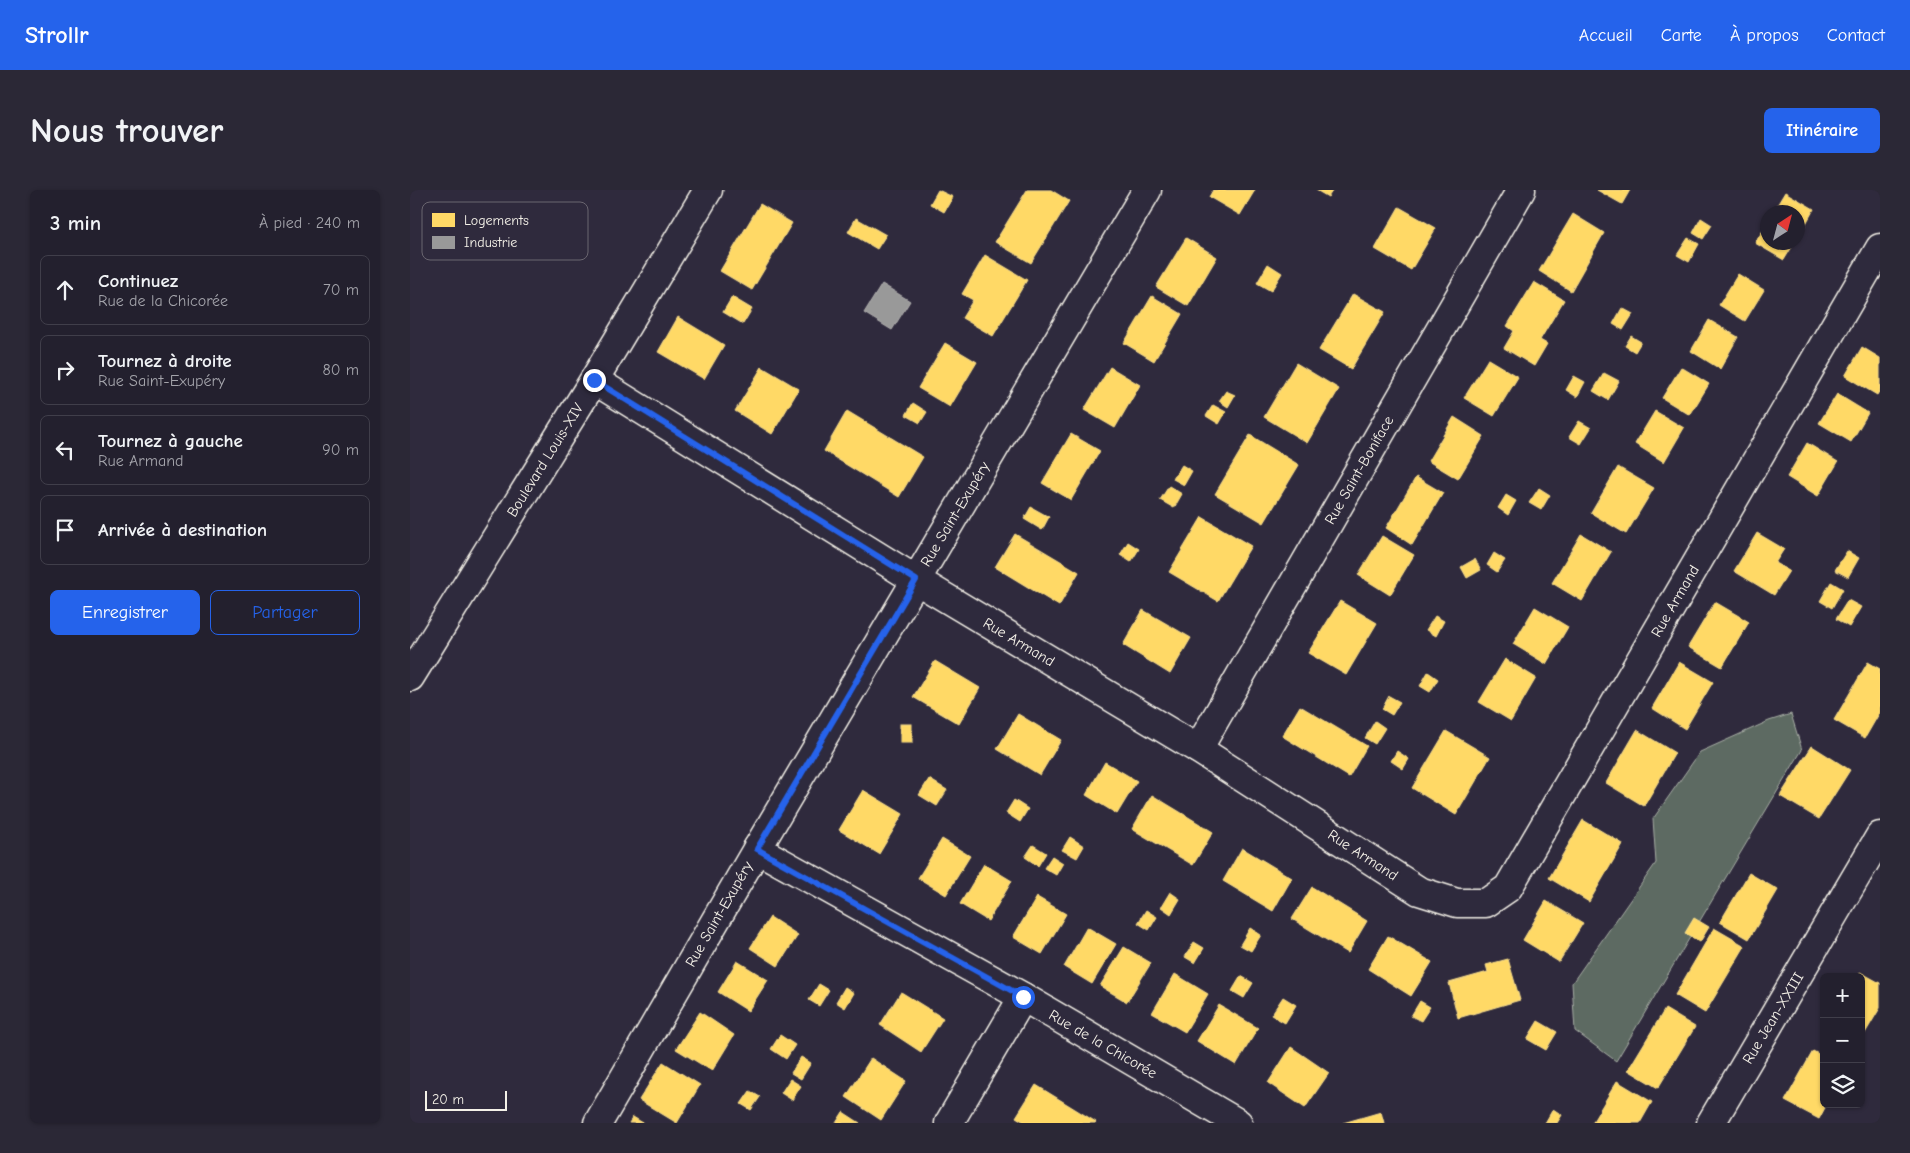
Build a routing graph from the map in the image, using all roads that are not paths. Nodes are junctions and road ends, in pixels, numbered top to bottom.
1 (708, 190) edge
2 (1147, 190) edge
3 (1521, 190) edge
4 (1880, 248) edge
5 (594, 380) junction
6 (916, 580) junction
7 (410, 677) edge
8 (1198, 749) junction
9 (1880, 836) edge
10 (757, 849) junction
11 (1023, 997) junction
12 (598, 1123) edge
13 (949, 1123) edge
14 (1238, 1123) edge
15 (1711, 1123) edge

1 - 5 street, Boulevard Louis-XIV
2 - 6 street, Rue Saint-Exupéry
3 - 8 street, Rue Saint-Boniface
4 - 8 street, Rue Armand
5 - 6 street, Rue Armand
5 - 7 street, Boulevard Louis-XIV
6 - 8 street, Rue Armand
6 - 10 street, Rue Saint-Exupéry
9 - 15 street, Rue Jean-XXIII
10 - 11 street, Rue de la Chicorée
10 - 12 street, Rue Saint-Exupéry
11 - 13 street
11 - 14 street, Rue de la Chicorée

